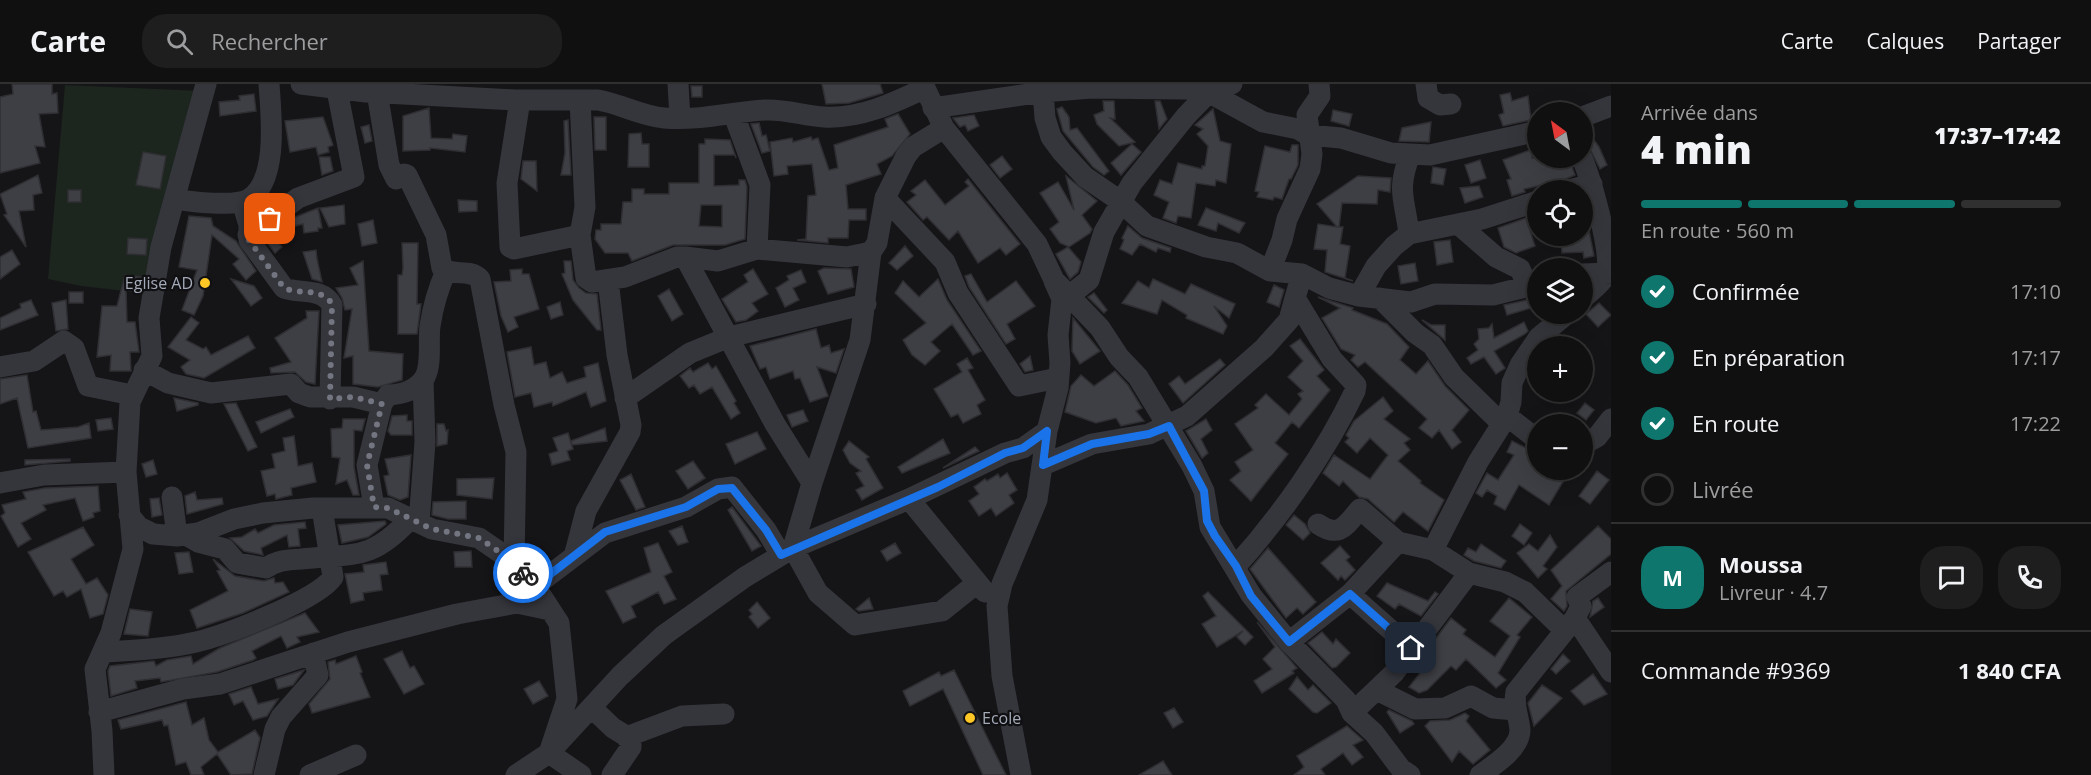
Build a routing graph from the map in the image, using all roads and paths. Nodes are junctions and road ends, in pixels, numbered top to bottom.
1 (206, 84) edge
2 (269, 84) edge
3 (301, 84) edge
4 (678, 84) edge
5 (1232, 84) edge
6 (1318, 84) edge
7 (1426, 84) edge
8 (924, 86) edge
9 (1119, 86) edge
10 (1209, 87) edge
11 (1044, 88) edge
12 (369, 89) edge
13 (337, 90) junction
14 (581, 94) edge
15 (520, 100) junction
16 (1451, 104) dead end
17 (1611, 106) edge
18 (933, 108) junction
19 (1593, 113) edge
20 (734, 115) junction
21 (680, 118) junction
22 (944, 128) junction
23 (1527, 134) edge
24 (1308, 135) junction
25 (1410, 155) junction
26 (1593, 188) edge
27 (885, 198) junction
28 (175, 199) junction
29 (1120, 201) junction
30 (242, 202) junction
31 (1527, 204) edge
32 (1458, 224) junction
33 (1409, 234) junction
34 (248, 235) junction
35 (580, 235) junction
36 (757, 249) junction
37 (871, 252) junction
38 (684, 257) junction
39 (1270, 271) junction
40 (446, 272) junction
41 (1609, 273) edge
42 (1302, 274) junction
43 (1593, 274) edge
44 (1527, 278) edge
45 (608, 280) junction
46 (1054, 280) junction
47 (1527, 286) edge
48 (1593, 288) edge
49 (1069, 296) junction
50 (1359, 296) junction
51 (1294, 298) junction
52 (1380, 298) junction
53 (866, 304) junction
54 (1555, 324) edge
55 (729, 337) junction
56 (0, 367) edge
57 (144, 370) junction
58 (1058, 378) junction
59 (423, 380) junction
60 (132, 395) junction
61 (625, 398) junction
62 (330, 399) junction
63 (382, 404) junction
64 (1507, 416) junction
65 (1611, 419) edge
66 (1169, 426) junction
67 (1047, 431) junction
68 (1527, 431) edge
69 (1593, 439) edge
70 (1043, 465) junction
71 (126, 472) junction
72 (0, 483) edge
73 (812, 483) junction
74 (172, 496) dead end
75 (909, 500) junction
76 (374, 507) junction
77 (322, 508) junction
78 (129, 515) junction
79 (414, 521) junction
80 (1318, 524) dead end
81 (182, 535) junction
82 (1398, 542) junction
83 (1434, 550) junction
84 (787, 552) junction
85 (575, 553) junction
86 (328, 556) junction
87 (514, 562) junction
88 (1236, 566) junction
89 (1611, 572) edge
90 (1469, 573) junction
91 (976, 583) junction
92 (535, 586) junction
93 (1350, 594) junction
94 (998, 606) junction
95 (550, 610) junction
96 (1571, 622) junction
97 (1289, 642) junction
98 (1411, 648) junction
99 (104, 652) junction
100 (313, 653) junction
101 (1611, 672) edge
102 (1379, 691) junction
103 (592, 708) junction
104 (1515, 710) junction
105 (99, 712) junction
106 (1352, 713) junction
107 (724, 714) dead end
108 (626, 737) junction
109 (549, 753) junction
110 (356, 755) dead end
111 (104, 775) edge
112 (264, 775) edge
113 (310, 775) edge
114 (516, 775) edge
115 (581, 775) edge
116 (612, 775) edge
117 (1021, 775) edge
118 (1410, 775) edge
119 (1480, 775) edge

1 - 28 street
2 - 30 street
3 - 13 street
4 - 21 street
5 - 10 street
6 - 24 street
7 - 16 street
8 - 18 street
8 - 20 street
9 - 10 street
9 - 11 street
10 - 24 street
10 - 29 street
11 - 18 street
11 - 29 street
12 - 13 street
12 - 15 street
12 - 40 street
13 - 34 street
14 - 15 street
14 - 21 street
14 - 35 street
15 - 35 street
17 - 19 street
18 - 22 street
20 - 21 street
20 - 36 street
22 - 27 street
22 - 46 street
23 - 25 street
24 - 25 street
24 - 39 street
25 - 33 street
26 - 41 street
27 - 37 street
27 - 58 street
28 - 30 street
28 - 57 street
29 - 39 street
29 - 49 street
30 - 34 street
31 - 32 street
32 - 33 street
32 - 44 street
33 - 50 street
34 - 62 street
35 - 45 street
36 - 37 street
36 - 38 street
37 - 53 street
38 - 45 street
38 - 55 street
39 - 42 street
40 - 59 street
40 - 87 street
41 - 43 street
41 - 48 street
42 - 50 street
42 - 51 street
45 - 61 street
46 - 49 street
46 - 58 street
47 - 52 street
49 - 66 street
50 - 52 street
51 - 66 street
51 - 88 street
52 - 64 street
53 - 55 street
53 - 73 street
54 - 64 street
55 - 61 street
55 - 73 street
56 - 60 street
57 - 60 street
57 - 62 street
58 - 67 street
59 - 63 street
59 - 79 street
60 - 71 street
61 - 85 street
62 - 63 street
63 - 76 street
64 - 68 street
64 - 83 street
65 - 69 street
66 - 70 street
66 - 88 street
67 - 70 street
67 - 75 street
70 - 94 street
71 - 72 street
71 - 78 street
73 - 84 street
74 - 81 street
75 - 84 street
75 - 91 street
76 - 77 street
76 - 79 street
77 - 81 street
77 - 86 street
78 - 81 street
78 - 99 street
79 - 86 street
79 - 87 street
80 - 82 street
81 - 86 street
82 - 83 street
82 - 93 street
83 - 90 street
84 - 85 street
84 - 91 street
84 - 103 street
85 - 92 street
86 - 99 street
87 - 92 street
88 - 97 street
89 - 96 street
90 - 96 street
90 - 98 street
91 - 94 street
92 - 95 street
93 - 97 street
93 - 98 street
94 - 117 street
95 - 100 street
95 - 109 street
96 - 101 street
96 - 104 street
97 - 106 street
98 - 102 street
99 - 105 street
100 - 105 street
100 - 112 street
102 - 104 street
102 - 106 street
103 - 108 street
103 - 109 street
104 - 119 street
105 - 111 street
106 - 118 street
107 - 108 street
108 - 116 street
109 - 114 street
109 - 115 street
110 - 113 street

